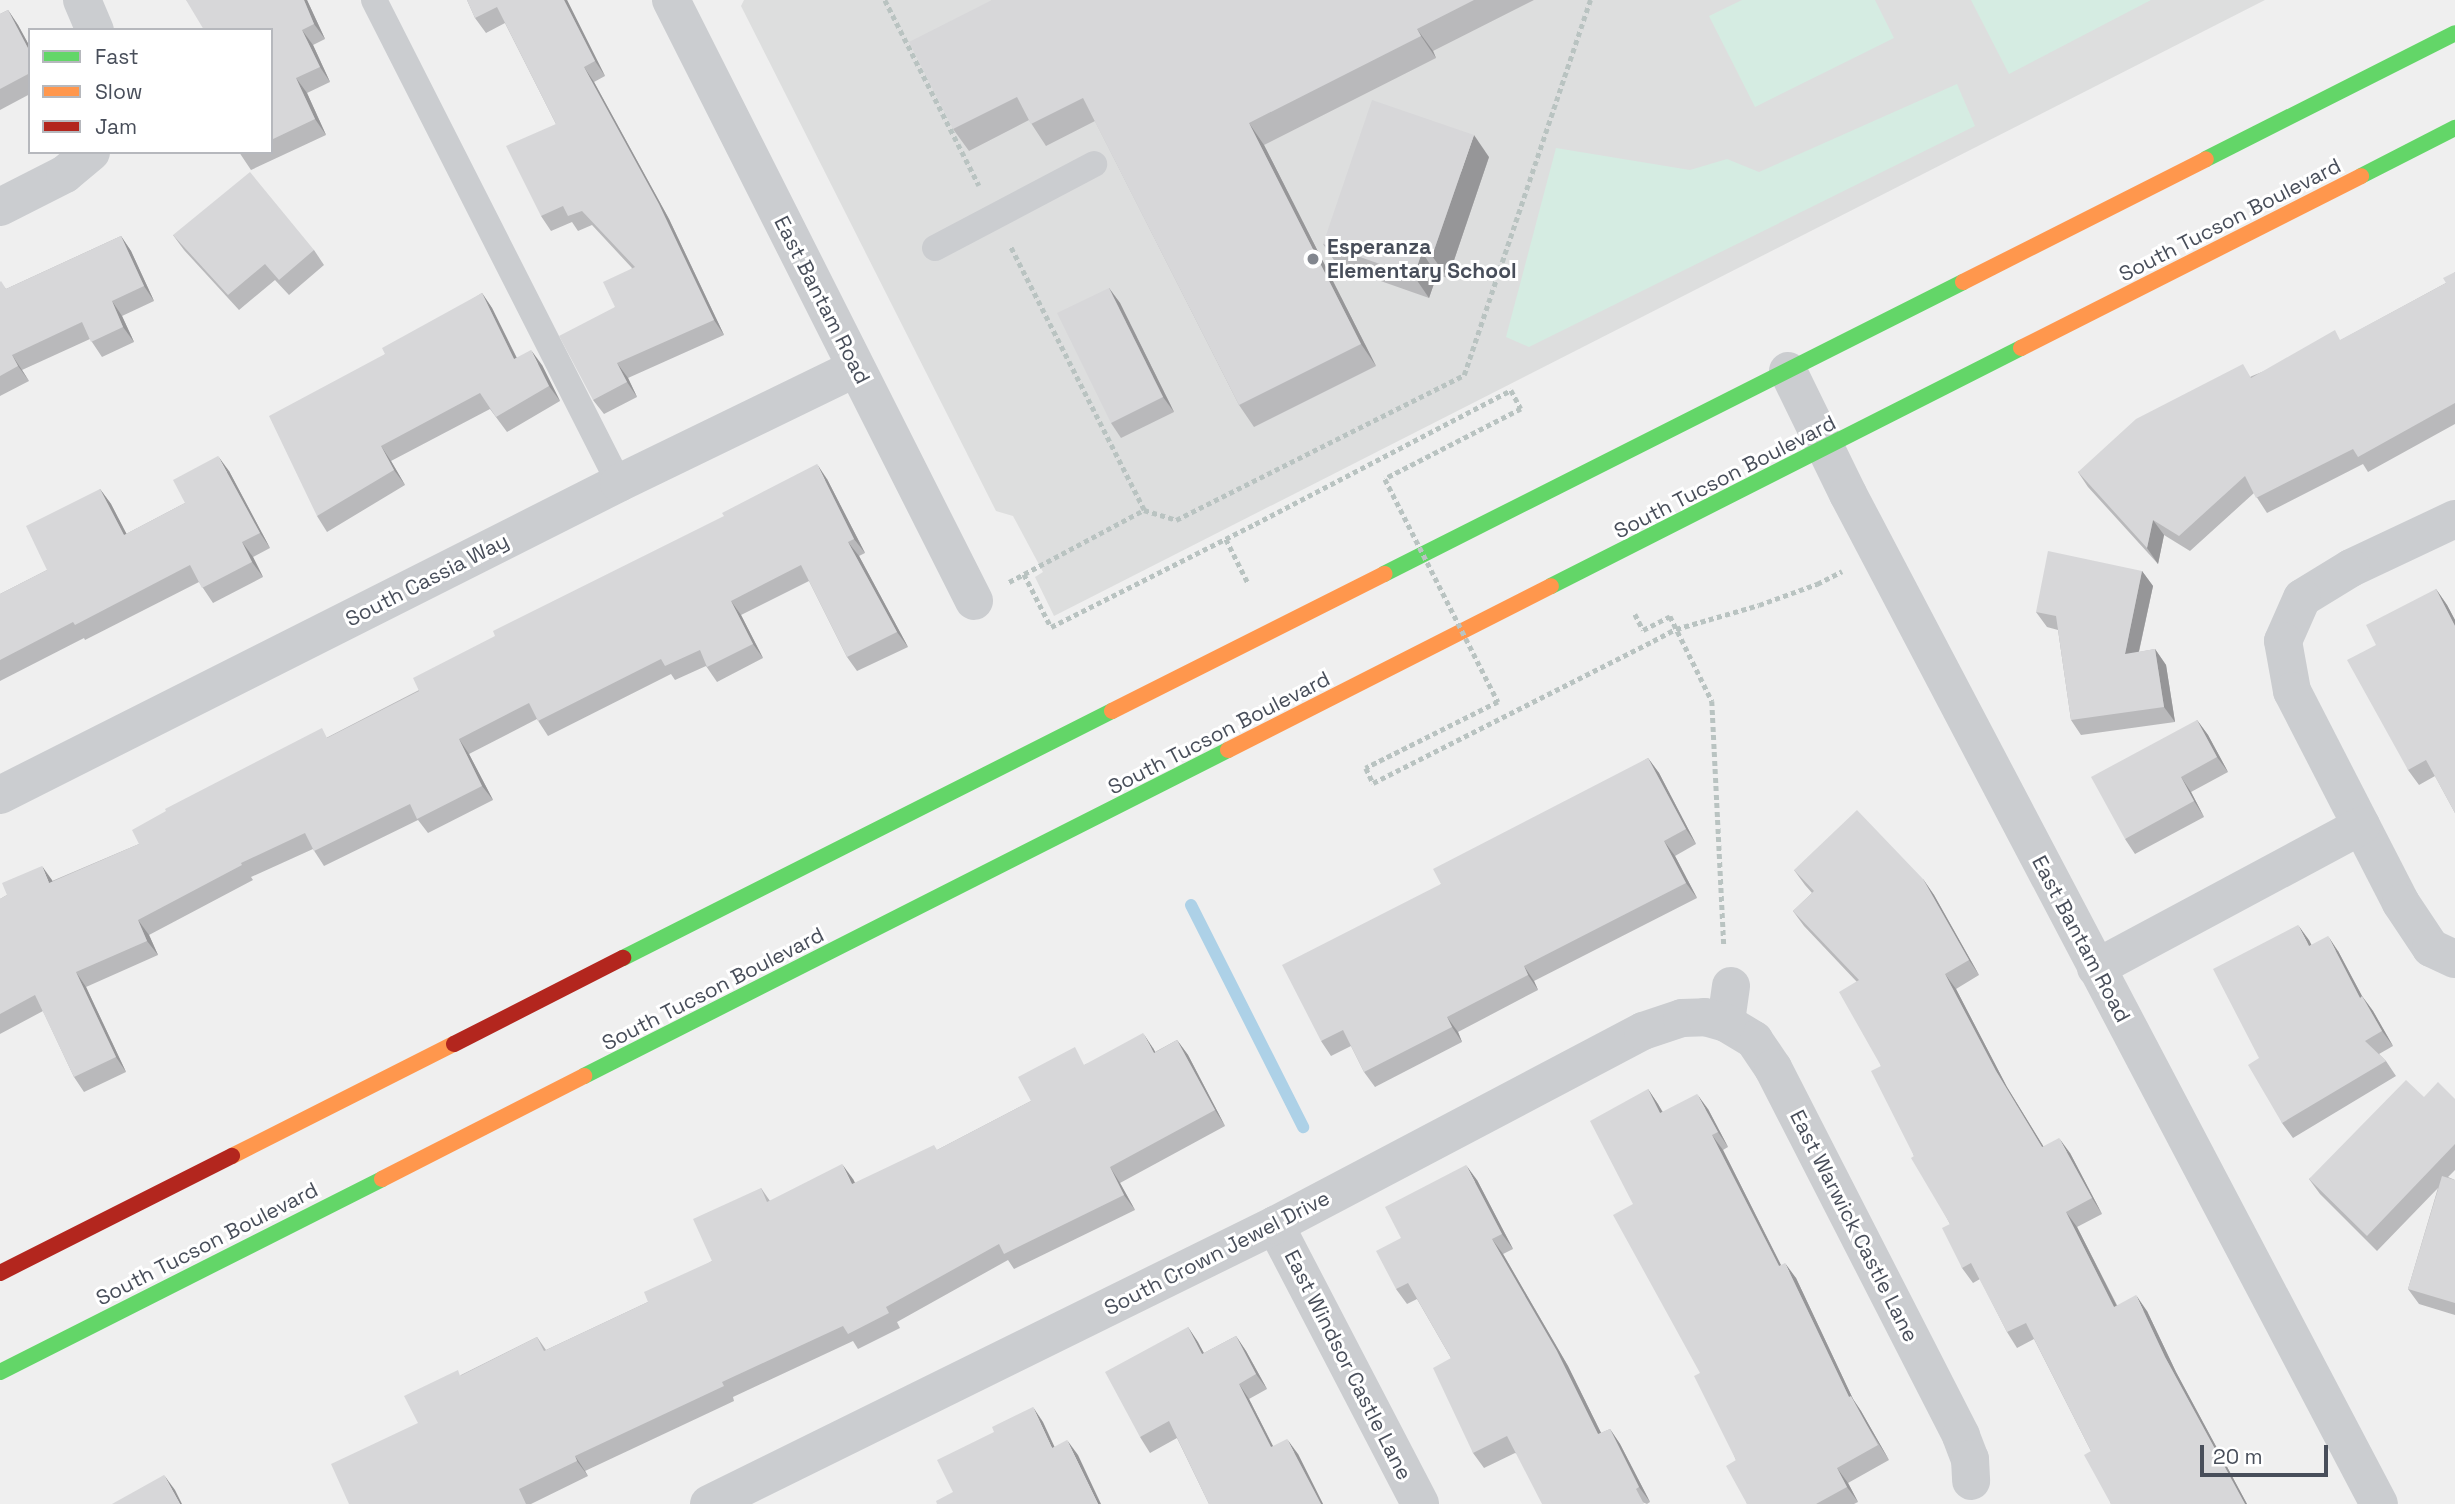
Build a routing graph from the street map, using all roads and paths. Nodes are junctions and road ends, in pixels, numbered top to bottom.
1 (82, 0) edge
2 (374, 0) edge
3 (671, 0) edge
4 (885, 0) edge
5 (1590, 0) edge
6 (94, 28) edge
7 (2455, 33) edge
8 (2455, 128) edge
9 (89, 154) edge
10 (1094, 164) dead end
11 (0, 207) edge
12 (995, 216) junction
13 (935, 248) dead end
14 (856, 368) junction
15 (1787, 371) junction
16 (1827, 449) junction
17 (619, 483) junction
18 (1144, 510) junction
19 (2455, 519) edge
20 (1226, 539) junction
21 (1878, 552) junction
22 (1024, 574) junction
23 (1248, 583) dead end
24 (974, 601) joint
25 (1635, 614) dead end
26 (1676, 629) junction
27 (0, 795) edge
28 (2361, 826) junction
29 (2455, 959) edge
30 (2096, 968) junction
31 (1729, 1004) junction
32 (1275, 1225) junction
33 (0, 1273) edge
34 (0, 1372) edge
35 (1980, 1491) edge
36 (709, 1504) edge
37 (1420, 1504) edge
38 (2379, 1504) edge

1 - 6 street
2 - 17 lane
3 - 14 street, East Bantam Road
4 - 12 path
5 - 18 path
7 - 15 main road
8 - 16 main road, South Tucson Boulevard
9 - 11 street
10 - 12 lane
12 - 13 lane
12 - 18 path
14 - 17 street, South Cassia Way
14 - 24 street, East Bantam Road
15 - 16 street, East Bantam Road
15 - 33 main road
16 - 21 street, East Bantam Road
16 - 34 main road, South Tucson Boulevard
17 - 27 street, South Cassia Way
18 - 22 path
19 - 28 street
20 - 22 path
20 - 23 path
20 - 26 path, bridge
21 - 26 path
21 - 30 street, East Bantam Road
22 - 24 path
25 - 26 path
26 - 31 path
28 - 29 street
28 - 30 street
30 - 38 street, East Bantam Road
31 - 32 street, South Crown Jewel Drive
31 - 35 street, East Warwick Castle Lane
32 - 36 street, South Crown Jewel Drive
32 - 37 street, East Windsor Castle Lane

